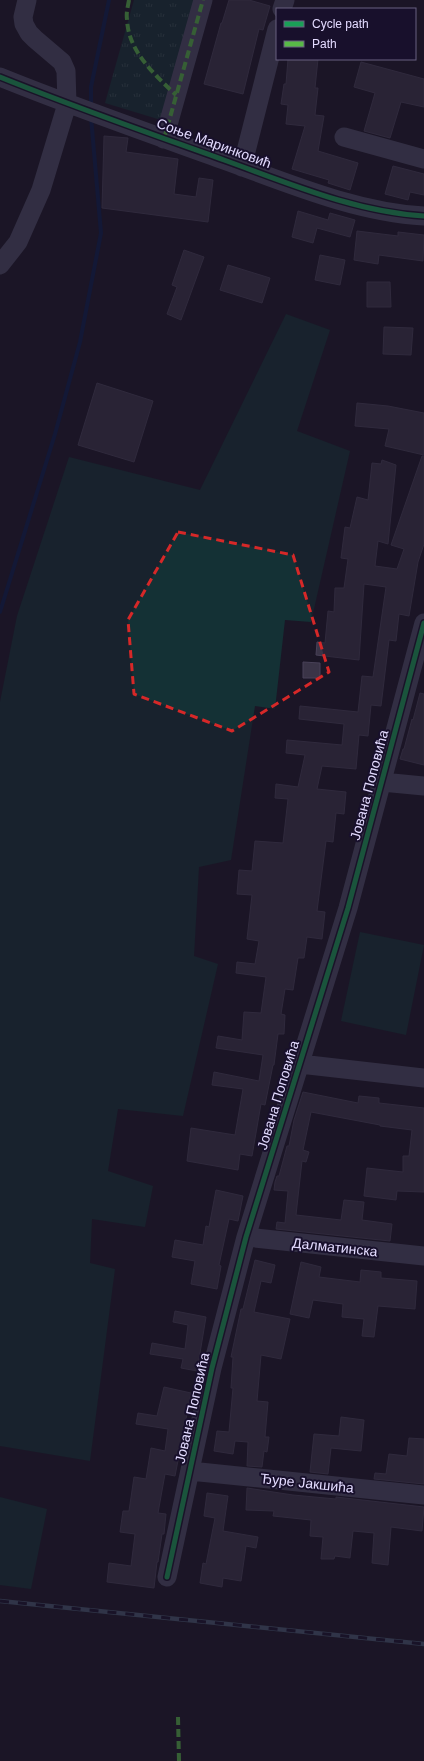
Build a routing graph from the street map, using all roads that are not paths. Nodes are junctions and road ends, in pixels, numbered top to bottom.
1 (27, 0) edge
2 (203, 0) edge
3 (276, 33) edge
4 (0, 77) edge
5 (70, 105) junction
6 (344, 137) dead end
7 (164, 139) junction
8 (424, 159) edge
9 (242, 167) junction
10 (424, 216) edge
11 (0, 265) edge
12 (424, 623) edge
13 (382, 782) junction
14 (424, 786) edge
15 (300, 1064) junction
16 (424, 1078) edge
17 (246, 1237) junction
18 (424, 1256) edge
19 (190, 1471) junction
20 (424, 1495) edge
21 (167, 1577) dead end

1 - 5 street
2 - 7 street
3 - 9 street
4 - 5 street, Соње Маринковић
5 - 7 street, Соње Маринковић
5 - 11 street
6 - 8 street
7 - 9 street, Соње Маринковић
9 - 10 street, Соње Маринковић
12 - 13 street, Јована Поповића
13 - 14 street
13 - 15 street, Јована Поповића
15 - 16 street
15 - 17 street, Јована Поповића
17 - 18 street, Далматинска
17 - 19 street, Јована Поповића
19 - 20 street, Ђуре Јакшића
19 - 21 street, Јована Поповића

